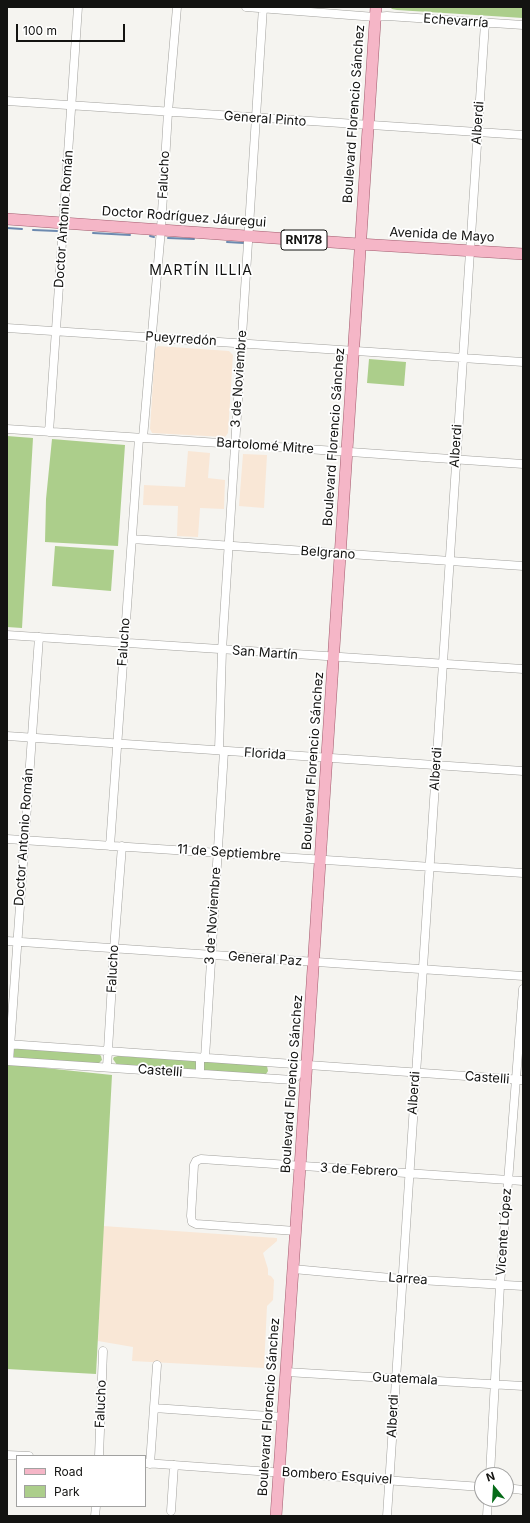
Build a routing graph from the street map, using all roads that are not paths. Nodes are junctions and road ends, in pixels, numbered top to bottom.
1 (78, 7) edge
2 (177, 7) edge
3 (246, 7) edge
4 (263, 8) edge
5 (376, 12) edge
6 (485, 23) junction
7 (523, 25) edge
8 (7, 101) edge
9 (71, 106) junction
10 (168, 112) junction
11 (255, 118) junction
12 (367, 126) junction
13 (477, 132) junction
14 (523, 135) edge
15 (7, 219) edge
16 (63, 223) junction
17 (161, 229) junction
18 (248, 236) junction
19 (359, 244) junction
20 (470, 250) junction
21 (523, 254) edge
22 (7, 328) edge
23 (57, 332) junction
24 (151, 336) junction
25 (242, 343) junction
26 (354, 351) junction
27 (462, 358) junction
28 (523, 362) edge
29 (7, 429) edge
30 (49, 432) junction
31 (141, 438) junction
32 (235, 444) junction
33 (348, 452) junction
34 (455, 459) junction
35 (523, 464) edge
36 (132, 539) junction
37 (229, 546) junction
38 (340, 554) junction
39 (449, 561) junction
40 (523, 566) edge
41 (7, 635) edge
42 (39, 637) junction
43 (124, 643) junction
44 (222, 650) junction
45 (334, 657) junction
46 (443, 664) junction
47 (523, 669) edge
48 (7, 736) edge
49 (30, 738) junction
50 (117, 743) junction
51 (222, 750) junction
52 (327, 758) junction
53 (436, 765) junction
54 (523, 771) edge
55 (7, 839) edge
56 (23, 840) junction
57 (110, 846) junction
58 (122, 846) junction
59 (218, 853) junction
60 (321, 860) junction
61 (429, 866) junction
62 (523, 873) edge
63 (7, 941) edge
64 (17, 942) junction
65 (114, 949) junction
66 (211, 956) junction
67 (314, 962) junction
68 (422, 969) junction
69 (523, 976) edge
70 (523, 989) edge
71 (9, 1044) edge
72 (108, 1052) junction
73 (203, 1058) junction
74 (8, 1061) edge
75 (307, 1064) junction
76 (107, 1067) junction
77 (200, 1073) junction
78 (415, 1073) junction
79 (520, 1080) edge
80 (300, 1167) junction
81 (408, 1174) junction
82 (508, 1180) junction
83 (523, 1182) edge
84 (296, 1231) junction
85 (293, 1269) junction
86 (402, 1279) junction
87 (500, 1285) junction
88 (523, 1286) edge
89 (103, 1351) dead end
90 (157, 1365) dead end
91 (286, 1372) junction
92 (395, 1379) junction
93 (495, 1385) junction
94 (523, 1386) edge
95 (154, 1408) junction
96 (283, 1417) junction
97 (99, 1455) edge
98 (147, 1464) edge
99 (174, 1465) junction
100 (490, 1467) edge
101 (279, 1472) junction
102 (389, 1480) junction
103 (474, 1486) edge
104 (171, 1511) dead end
105 (276, 1516) edge
106 (386, 1516) edge

1 - 9 street, Doctor Antonio Román
2 - 10 street, Falucho
3 - 4 street, Echevarría
4 - 5 street, Echevarría
4 - 11 street, 3 de Noviembre
5 - 6 street, Echevarría
5 - 12 main road, Boulevard Florencio Sánchez
6 - 7 street, Echevarría
6 - 13 street, Alberdi
8 - 9 street, General Pinto
9 - 10 street, General Pinto
9 - 16 street, Doctor Antonio Román
10 - 11 street, General Pinto
10 - 17 street, Falucho
11 - 12 street, General Pinto
11 - 18 street, 3 de Noviembre
12 - 13 street, General Pinto
12 - 19 main road, Boulevard Florencio Sánchez
13 - 14 street, General Pinto
13 - 20 street, Alberdi
15 - 16 main road, Doctor Rodríguez Jáuregui / RN178
16 - 17 main road, Doctor Rodríguez Jáuregui / RN178
16 - 23 street, Doctor Antonio Román
17 - 18 main road, Doctor Rodríguez Jáuregui / RN178
17 - 24 street, Falucho
18 - 19 main road, Doctor Rodríguez Jáuregui / RN178
18 - 25 street, 3 de Noviembre
19 - 20 main road, Avenida de Mayo / RN178
19 - 26 main road, Boulevard Florencio Sánchez
20 - 21 main road, Avenida de Mayo / RN178
20 - 27 street, Alberdi
22 - 23 street, Pueyrredón
23 - 24 street, Pueyrredón
23 - 30 street, Doctor Antonio Román
24 - 25 street, Pueyrredón
24 - 31 street, Falucho
25 - 26 street, Pueyrredón
25 - 32 street, 3 de Noviembre
26 - 27 street, Pueyrredón
26 - 33 main road, Boulevard Florencio Sánchez
27 - 28 street, Pueyrredón
27 - 34 street, Alberdi
29 - 30 street, Bartolomé Mitre
30 - 31 street, Bartolomé Mitre
31 - 32 street, Bartolomé Mitre
31 - 36 street, Falucho
32 - 33 street, Bartolomé Mitre
32 - 37 street, 3 de Noviembre
33 - 34 street, Bartolomé Mitre
33 - 38 main road, Boulevard Florencio Sánchez
34 - 35 street, Bartolomé Mitre
34 - 39 street, Alberdi
36 - 37 street, Belgrano
36 - 43 street, Falucho
37 - 38 street, Belgrano
37 - 44 street, 3 de Noviembre
38 - 39 street, Belgrano
38 - 45 main road, Boulevard Florencio Sánchez
39 - 40 street, Belgrano
39 - 46 street, Alberdi
41 - 42 street, San Martín
42 - 43 street, San Martín
42 - 49 street, Doctor Antonio Román
43 - 44 street, San Martín
43 - 50 street, Falucho
44 - 45 street, San Martín
44 - 51 street, 3 de Noviembre
45 - 46 street, San Martín
45 - 52 main road, Boulevard Florencio Sánchez
46 - 47 street, San Martín
46 - 53 street, Alberdi
48 - 49 street, Florida
49 - 50 street, Florida
49 - 56 street, Doctor Antonio Román
50 - 51 street, Florida
50 - 57 street, Falucho
51 - 52 street, Florida
51 - 59 street, 3 de Noviembre
52 - 53 street, Florida
52 - 60 main road, Boulevard Florencio Sánchez
53 - 54 street, Florida
53 - 61 street, Alberdi
55 - 56 street, 11 de Septiembre
56 - 57 street, 11 de Septiembre
56 - 64 street, Doctor Antonio Román
57 - 58 street, 11 de Septiembre
58 - 59 street, 11 de Septiembre
58 - 65 street, Falucho
59 - 60 street, 11 de Septiembre
59 - 66 street, 3 de Noviembre
60 - 61 street, 11 de Septiembre
60 - 67 main road, Boulevard Florencio Sánchez
61 - 62 street, 11 de Septiembre
61 - 68 street, Alberdi
63 - 64 street, General Paz
64 - 65 street, General Paz
64 - 71 street, Doctor Antonio Román
65 - 66 street, General Paz
65 - 72 street, Falucho
66 - 67 street, General Paz
66 - 73 street, 3 de Noviembre
67 - 68 street, General Paz
67 - 75 main road, Boulevard Florencio Sánchez
68 - 69 street, General Paz
68 - 78 street, Alberdi
70 - 79 street, Vicente López
71 - 72 street, Castelli
71 - 74 street, Doctor Antonio Román
72 - 73 street, Castelli
72 - 76 street, Falucho
73 - 75 street, Castelli
73 - 77 street, 3 de Noviembre
74 - 76 street, Castelli
75 - 77 street, Castelli
75 - 78 street, Castelli
75 - 80 main road, Boulevard Florencio Sánchez
76 - 77 street, Castelli
78 - 79 street, Castelli
78 - 81 street, Alberdi
79 - 82 street, Vicente López
80 - 81 street, 3 de Febrero
80 - 84 main road, Boulevard Florencio Sánchez
80 - 84 street, 3 de Febrero
81 - 82 street, 3 de Febrero
81 - 86 street, Alberdi
82 - 83 street, 3 de Febrero
82 - 87 street, Vicente López
84 - 85 main road, Boulevard Florencio Sánchez
85 - 86 street, Larrea
85 - 91 main road, Boulevard Florencio Sánchez
86 - 87 street, Larrea
86 - 92 street, Alberdi
87 - 88 street, Larrea
87 - 93 street, Vicente López
89 - 97 street, Falucho
90 - 95 street
91 - 92 street, Guatemala
91 - 96 main road, Boulevard Florencio Sánchez
92 - 93 street, Guatemala
92 - 102 street, Alberdi
93 - 94 street, Guatemala
93 - 100 street, Vicente López
95 - 96 street
95 - 98 street
96 - 101 main road, Boulevard Florencio Sánchez
98 - 99 street, Bombero Esquivel
99 - 101 street, Bombero Esquivel
99 - 104 street
101 - 102 street, Bombero Esquivel
101 - 105 main road, Boulevard Florencio Sánchez
102 - 103 street, Bombero Esquivel
102 - 106 street, Alberdi

